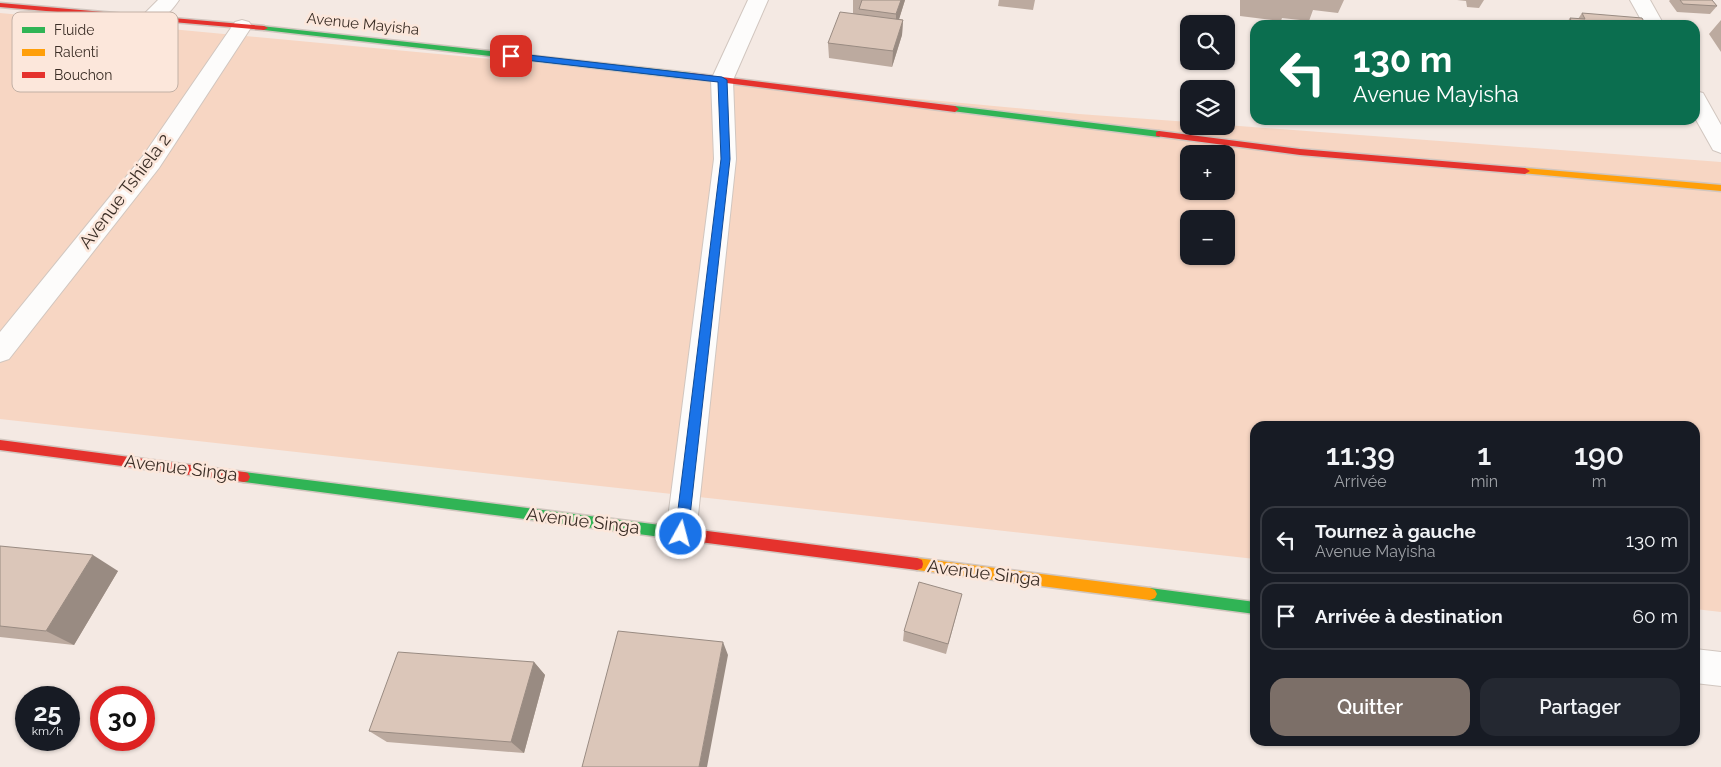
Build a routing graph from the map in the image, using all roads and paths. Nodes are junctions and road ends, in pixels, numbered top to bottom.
1 (169, 0) edge
2 (758, 0) edge
3 (1640, 0) edge
4 (0, 5) edge
5 (81, 12) edge
6 (156, 12) edge
7 (178, 20) edge
8 (1651, 20) edge
9 (242, 26) junction
10 (722, 80) junction
11 (1700, 107) edge
12 (1721, 145) edge
13 (1721, 188) edge
14 (0, 351) edge
15 (0, 444) edge
16 (681, 534) junction
17 (1250, 607) edge
18 (1700, 667) edge
19 (1721, 669) edge

1 - 6 street
2 - 10 street
3 - 8 street
4 - 5 street, Avenue Mayisha
7 - 9 street, Avenue Mayisha
9 - 10 street, Avenue Mayisha
9 - 14 street, Avenue Tshiela 2
10 - 13 street, Avenue Mayisha
10 - 16 street
11 - 12 street
15 - 16 street, Avenue Singa
16 - 17 street, Avenue Singa
18 - 19 street

